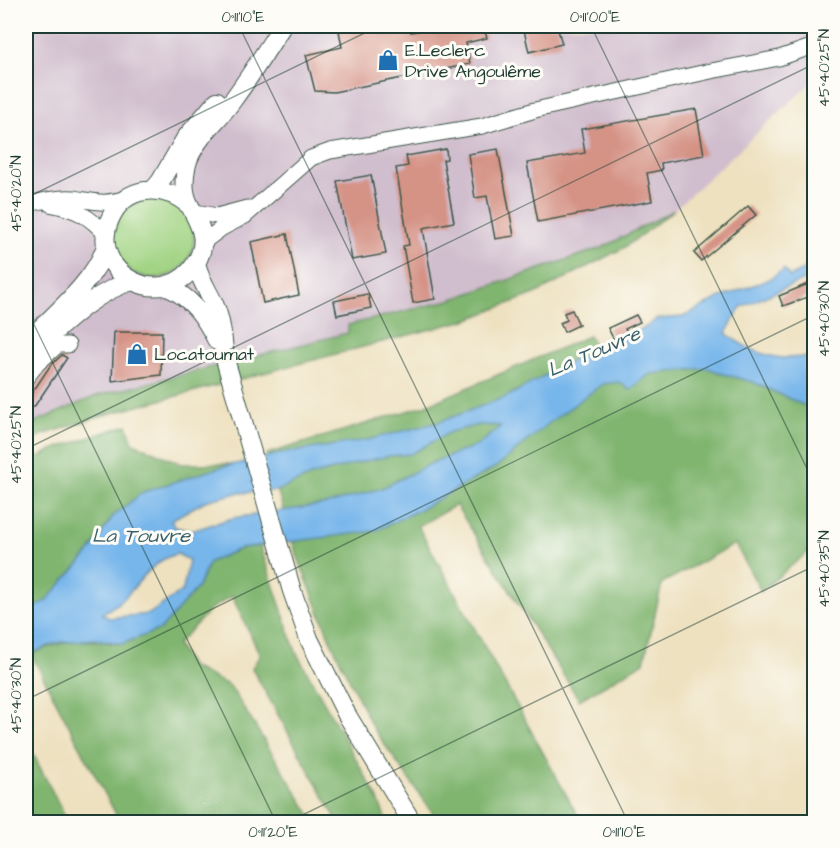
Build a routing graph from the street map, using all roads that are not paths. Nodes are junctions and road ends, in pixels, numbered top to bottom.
1 (268, 26) edge
2 (282, 26) edge
3 (814, 46) edge
4 (153, 190) junction
5 (127, 198) junction
6 (33, 203) edge
7 (258, 204) junction
8 (192, 208) junction
9 (106, 241) junction
10 (202, 243) junction
11 (196, 262) junction
12 (132, 281) junction
13 (165, 286) junction
14 (26, 344) edge
15 (68, 345) dead end
16 (26, 357) edge
17 (225, 359) junction
18 (26, 378) edge
19 (378, 764) junction
20 (412, 822) edge
21 (420, 822) edge

1 - 4 main road
2 - 8 main road
3 - 7 street
4 - 5 main road
4 - 8 main road
5 - 6 street
5 - 9 main road
6 - 9 street
7 - 8 street
7 - 10 street
8 - 10 main road
9 - 12 main road
9 - 14 main road
10 - 11 main road
11 - 13 main road
11 - 17 main road
12 - 13 main road
12 - 16 main road
13 - 17 main road
15 - 18 street
17 - 19 main road
19 - 20 main road
19 - 21 main road

